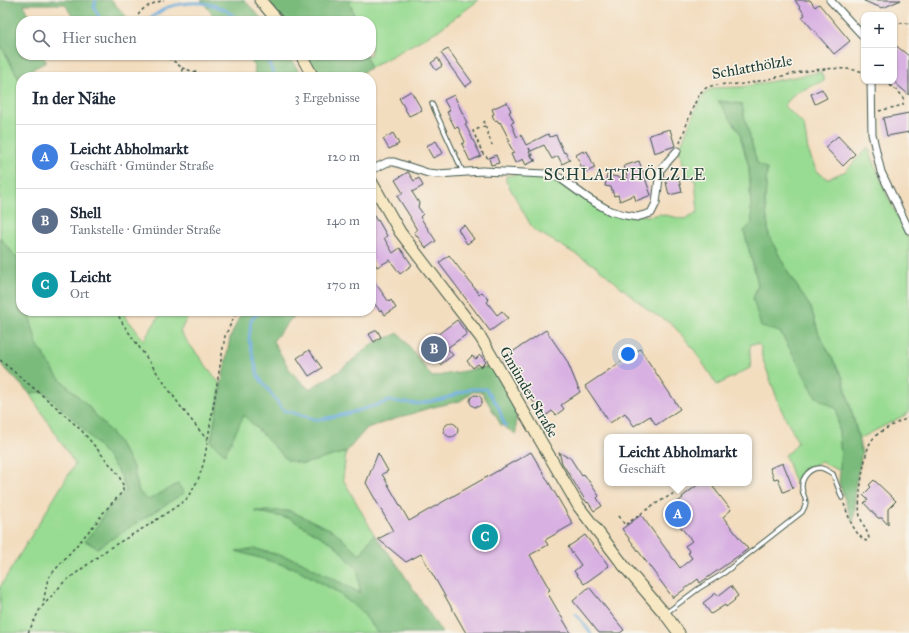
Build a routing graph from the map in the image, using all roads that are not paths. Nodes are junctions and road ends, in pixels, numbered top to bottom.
1 (830, 0) edge
2 (262, 3) edge
3 (274, 16) edge
4 (861, 34) edge
5 (304, 60) edge
6 (310, 72) edge
7 (871, 84) edge
8 (432, 104) dead end
9 (677, 151) road end
10 (376, 168) edge
11 (464, 173) junction
12 (376, 190) edge
13 (909, 230) edge
14 (842, 498) road end
15 (665, 614) junction
16 (679, 633) edge

1 - 4 street
2 - 3 street
5 - 6 street
7 - 13 street
8 - 11 lane
9 - 11 street
10 - 11 street
12 - 15 street, Gmünder Straße
14 - 15 lane
15 - 16 street, Gmünder Straße

